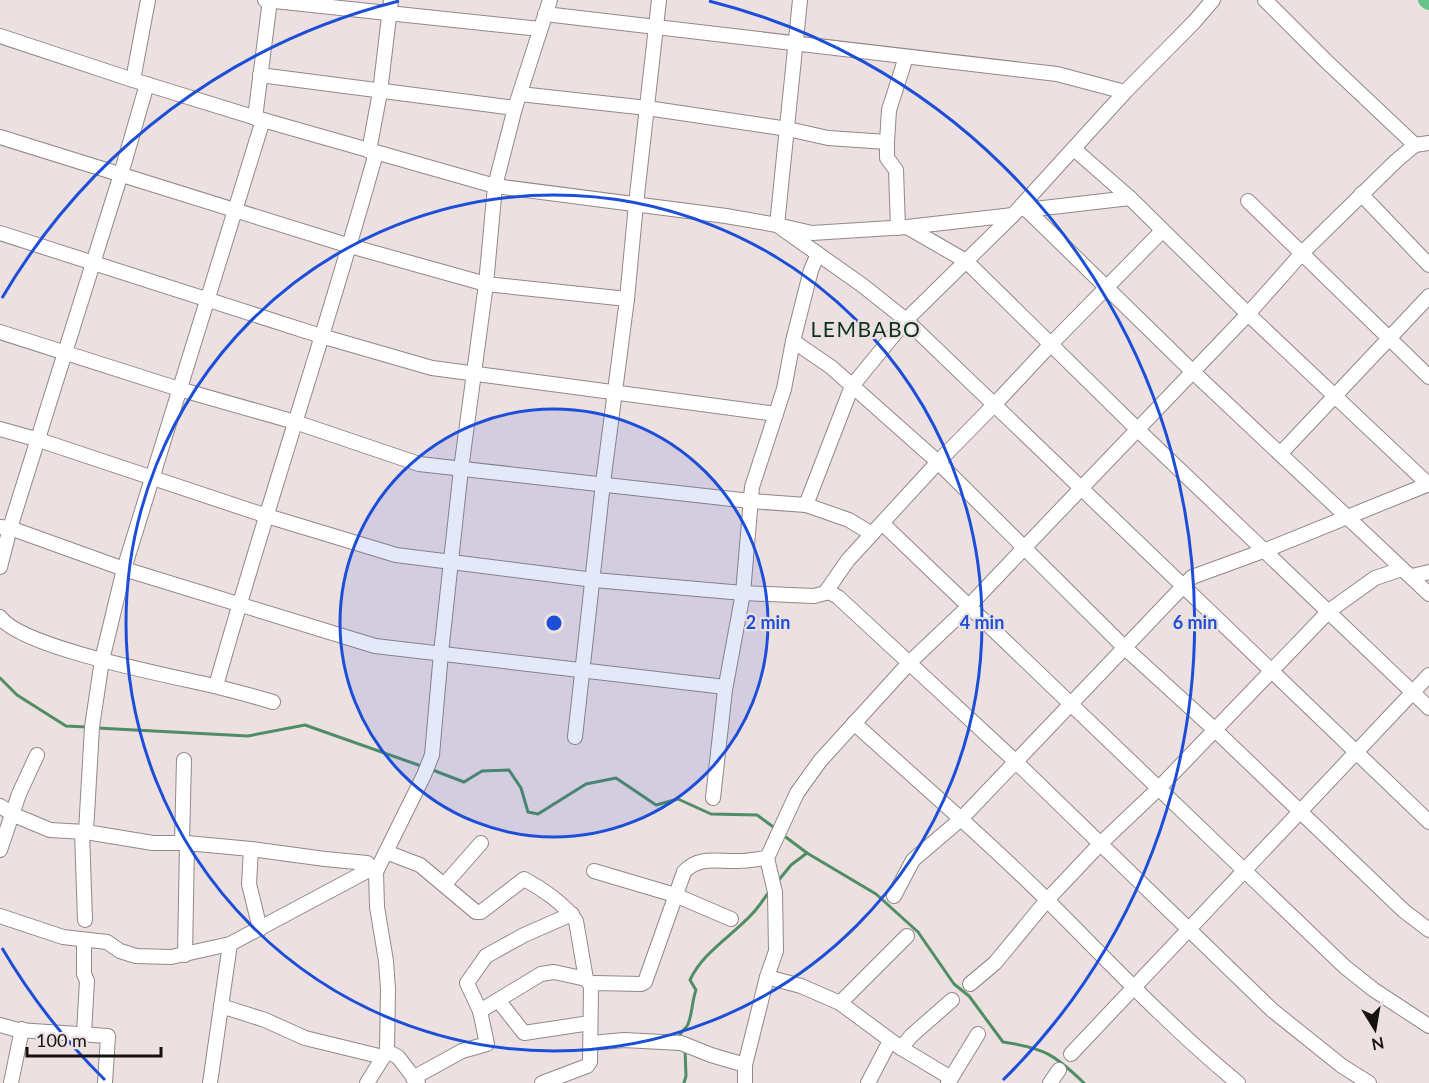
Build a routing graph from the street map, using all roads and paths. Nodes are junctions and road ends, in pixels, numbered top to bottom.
1 (148, 0) edge
2 (265, 0) edge
3 (270, 0) edge
4 (659, 0) edge
5 (800, 0) edge
6 (1213, 0) edge
7 (1265, 0) edge
8 (390, 7) edge
9 (547, 7) edge
10 (656, 26) junction
11 (540, 30) junction
12 (0, 36) edge
13 (797, 43) junction
14 (906, 57) junction
15 (260, 75) junction
16 (133, 80) junction
17 (147, 84) junction
18 (380, 92) junction
19 (1125, 92) junction
20 (520, 94) junction
21 (515, 108) junction
22 (647, 108) junction
23 (259, 119) junction
24 (788, 129) junction
25 (0, 137) edge
26 (887, 142) junction
27 (1429, 143) edge
28 (1415, 145) junction
29 (1074, 149) junction
30 (373, 152) junction
31 (121, 174) junction
32 (495, 186) junction
33 (1361, 194) junction
34 (1130, 198) junction
35 (1248, 201) dead end
36 (636, 204) junction
37 (236, 210) junction
38 (1020, 210) junction
39 (777, 225) junction
40 (903, 228) junction
41 (1162, 231) junction
42 (0, 233) edge
43 (350, 246) junction
44 (1303, 252) junction
45 (818, 254) junction
46 (966, 261) junction
47 (93, 263) junction
48 (1429, 266) edge
49 (486, 284) junction
50 (1106, 288) junction
51 (1429, 296) edge
52 (627, 299) junction
53 (208, 300) junction
54 (1248, 314) junction
55 (906, 320) junction
56 (0, 332) edge
57 (321, 336) junction
58 (1389, 339) junction
59 (793, 341) junction
60 (1051, 344) junction
61 (66, 352) junction
62 (1192, 371) junction
63 (473, 374) junction
64 (1429, 377) edge
65 (852, 386) junction
66 (180, 389) junction
67 (615, 393) junction
68 (1336, 395) junction
69 (994, 405) junction
70 (776, 414) junction
71 (295, 422) junction
72 (0, 429) edge
73 (1137, 429) junction
74 (39, 440) junction
75 (1280, 454) junction
76 (938, 462) junction
77 (461, 469) junction
78 (153, 479) junction
79 (603, 483) junction
80 (1429, 484) edge
81 (1081, 487) junction
82 (750, 501) junction
83 (806, 505) junction
84 (267, 516) junction
85 (1347, 516) junction
86 (5, 528) edge
87 (877, 528) junction
88 (1025, 547) junction
89 (1266, 550) junction
90 (451, 562) junction
91 (0, 567) edge
92 (124, 569) junction
93 (1429, 572) edge
94 (1407, 573) junction
95 (594, 580) junction
96 (1184, 586) junction
97 (825, 593) junction
98 (743, 594) junction
99 (1429, 594) edge
100 (240, 603) junction
101 (968, 607) junction
102 (1329, 611) junction
103 (0, 617) edge
104 (1124, 647) junction
105 (441, 653) junction
106 (102, 660) junction
107 (910, 662) junction
108 (583, 670) junction
109 (1270, 671) junction
110 (1429, 675) edge
111 (216, 686) junction
112 (725, 687) junction
113 (1413, 693) junction
114 (273, 702) dead end
115 (1072, 705) junction
116 (1429, 708) edge
117 (854, 723) junction
118 (1214, 729) junction
119 (576, 737) dead end
120 (1356, 753) junction
121 (37, 755) dead end
122 (184, 760) dead end
123 (1015, 761) junction
124 (1159, 788) junction
125 (713, 798) dead end
126 (0, 806) edge
127 (1300, 814) junction
128 (14, 815) junction
129 (961, 819) junction
130 (1429, 822) edge
131 (84, 832) junction
132 (184, 843) junction
133 (481, 843) dead end
134 (1100, 845) junction
135 (251, 849) junction
136 (0, 850) edge
137 (386, 852) junction
138 (767, 858) junction
139 (594, 871) dead end
140 (1245, 871) junction
141 (376, 872) junction
142 (444, 885) junction
143 (675, 895) junction
144 (894, 896) dead end
145 (1047, 900) junction
146 (572, 914) junction
147 (0, 916) edge
148 (731, 919) dead end
149 (85, 920) dead end
150 (1189, 928) junction
151 (260, 929) junction
152 (1429, 930) edge
153 (907, 936) dead end
154 (84, 940) junction
155 (230, 944) junction
156 (185, 954) junction
157 (767, 977) junction
158 (588, 983) junction
159 (970, 984) dead end
160 (1132, 988) junction
161 (498, 1000) junction
162 (952, 1000) dead end
163 (840, 1003) junction
164 (221, 1006) junction
165 (480, 1011) junction
166 (590, 1023) junction
167 (0, 1025) edge
168 (1429, 1026) edge
169 (22, 1029) junction
170 (84, 1033) junction
171 (978, 1034) dead end
172 (591, 1043) junction
173 (895, 1044) junction
174 (385, 1054) junction
175 (1071, 1054) dead end
176 (745, 1065) junction
177 (1059, 1070) dead end
178 (415, 1080) edge
179 (950, 1081) edge
180 (11, 1083) edge
181 (105, 1083) edge
182 (210, 1083) edge
183 (367, 1083) edge
184 (542, 1083) edge
185 (745, 1083) edge
186 (868, 1083) edge
187 (1050, 1083) edge
188 (1238, 1083) edge
189 (1369, 1083) edge

1 - 16 street
2 - 3 street
3 - 8 street
3 - 15 street
4 - 10 street
5 - 13 street
6 - 19 street
7 - 28 street
8 - 11 street
8 - 18 street
9 - 10 street
9 - 11 street
10 - 13 street
10 - 22 street
11 - 20 street
12 - 16 street
13 - 14 street
13 - 24 street
14 - 19 street
14 - 26 street
15 - 18 street
15 - 23 street
16 - 17 street
17 - 23 street
17 - 31 street
18 - 21 street
18 - 30 street
19 - 29 street
20 - 21 street
20 - 22 street
21 - 32 street
22 - 24 street
22 - 36 street
23 - 30 street
23 - 37 street
24 - 26 street
24 - 39 street
25 - 31 street
26 - 40 street
27 - 28 street
28 - 33 street
29 - 34 street
29 - 38 street
30 - 32 street
30 - 43 street
31 - 37 street
31 - 47 street
32 - 36 street
32 - 49 street
33 - 44 street
33 - 48 street
34 - 38 street
34 - 41 street
35 - 44 street
36 - 39 street
36 - 52 street
37 - 43 street
37 - 53 street
38 - 40 street
38 - 46 street
38 - 50 street
39 - 40 street
39 - 45 street
40 - 46 street
41 - 50 street
41 - 54 street
42 - 47 street
43 - 49 street
43 - 57 street
44 - 54 street
44 - 58 street
45 - 55 street
45 - 59 street
46 - 55 street
46 - 60 street
47 - 53 street
47 - 61 street
49 - 52 street
49 - 63 street
50 - 60 street
50 - 62 street
51 - 58 street
52 - 67 street
53 - 57 street
53 - 66 street
54 - 62 street
54 - 68 street
55 - 65 street
55 - 69 street
56 - 61 street
57 - 63 street
57 - 71 street
58 - 64 street
58 - 68 street
59 - 65 street
59 - 70 street
60 - 69 street
60 - 73 street
61 - 66 street
61 - 74 street
62 - 73 street
62 - 75 street
63 - 67 street
63 - 77 street
65 - 76 street
65 - 83 street
66 - 71 street
66 - 78 street
67 - 70 street
67 - 79 street
68 - 75 street
68 - 80 street
69 - 76 street
69 - 81 street
70 - 82 street
71 - 77 street
71 - 84 street
72 - 74 street
73 - 81 street
73 - 89 street
74 - 78 street
74 - 86 street
75 - 85 street
76 - 87 street
76 - 88 street
77 - 79 street
77 - 90 street
78 - 84 street
78 - 92 street
79 - 82 street
79 - 95 street
80 - 85 street
81 - 88 street
81 - 96 street
82 - 83 street
82 - 98 street
83 - 87 street
84 - 90 street
84 - 100 street
85 - 89 street
85 - 94 street
86 - 91 street
86 - 92 street
87 - 97 street
87 - 101 street
88 - 101 street
88 - 104 street
89 - 96 street
89 - 102 street
90 - 95 street
90 - 105 street
92 - 100 street
92 - 106 street
93 - 94 street
94 - 99 street
94 - 102 street
95 - 98 street
95 - 108 street
96 - 104 street
96 - 109 street
97 - 98 street
97 - 107 street
98 - 112 street
100 - 105 street
100 - 111 street
101 - 107 street
101 - 115 street
102 - 109 street
102 - 113 street
103 - 106 street
104 - 115 street
104 - 118 street
105 - 108 street
105 - 137 street
106 - 111 street
106 - 131 street
107 - 117 street
107 - 123 street
108 - 112 street
108 - 119 street
109 - 118 street
109 - 120 street
110 - 113 street
111 - 114 street
112 - 125 street
113 - 116 street
113 - 120 street
115 - 123 street
115 - 124 street
117 - 129 street
117 - 138 street
118 - 124 street
118 - 127 street
120 - 127 street
120 - 130 street
121 - 128 street
122 - 132 street
123 - 129 street
123 - 134 street
124 - 134 street
124 - 140 street
126 - 128 street
127 - 140 street
127 - 152 street
128 - 131 street
128 - 136 street
129 - 144 street
129 - 145 street
131 - 132 street
131 - 149 street
132 - 135 street
132 - 156 street
133 - 142 street
134 - 145 street
134 - 150 street
135 - 141 street
135 - 151 street
137 - 141 street
137 - 142 street
138 - 143 street
138 - 157 street
139 - 143 street
140 - 150 street
140 - 168 street
141 - 151 street
141 - 174 street
142 - 146 street
143 - 148 street
143 - 158 street
145 - 159 street
145 - 160 street
146 - 158 street
146 - 165 street
147 - 154 street
150 - 160 street
150 - 189 street
151 - 155 street
153 - 163 street
154 - 156 street
154 - 170 street
155 - 156 street
155 - 164 street
157 - 163 street
157 - 176 street
158 - 161 street
158 - 166 street
160 - 175 street
160 - 188 street
161 - 165 street
161 - 166 street
162 - 173 street
163 - 173 street
164 - 174 street
164 - 182 street
165 - 178 street
166 - 172 street
167 - 169 street
169 - 170 street
169 - 180 street
170 - 181 street
171 - 179 street
172 - 176 street
172 - 184 street
173 - 179 street
173 - 186 street
174 - 178 street
174 - 183 street
176 - 185 street
177 - 187 street

